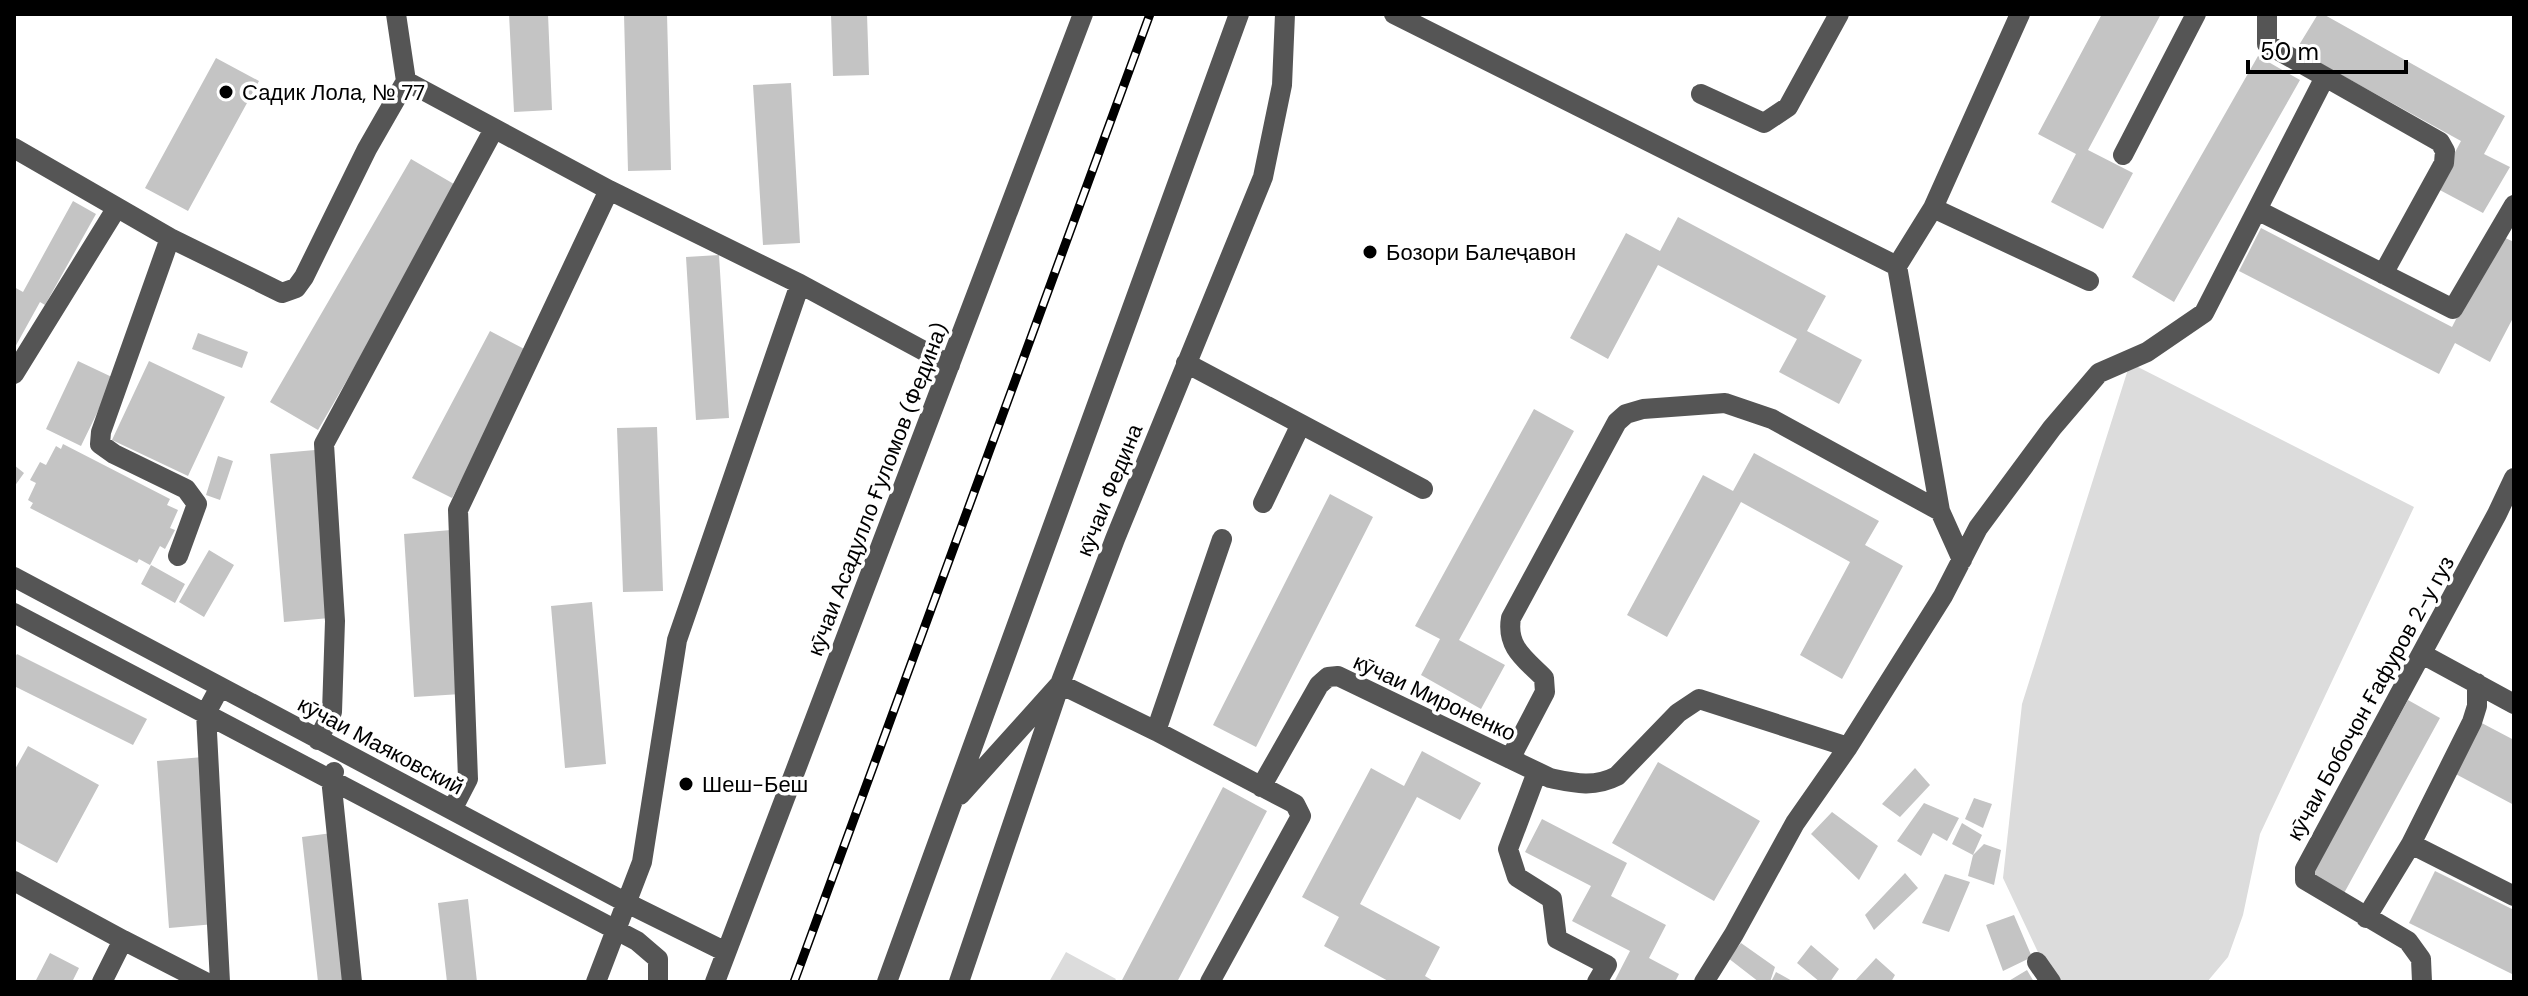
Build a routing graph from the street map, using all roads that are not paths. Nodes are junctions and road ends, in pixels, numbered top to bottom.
1 (396, 14) edge
2 (1083, 14) edge
3 (1239, 14) edge
4 (1285, 14) edge
5 (1394, 14) edge
6 (1839, 14) edge
7 (2020, 14) edge
8 (2196, 14) edge
9 (2267, 14) edge
10 (2325, 77) junction
11 (406, 81) junction
12 (1701, 94) dead end
13 (494, 129) junction
14 (14, 148) edge
15 (2123, 155) dead end
16 (609, 190) junction
17 (2514, 205) edge
18 (1933, 208) junction
19 (116, 209) junction
20 (2257, 210) junction
21 (170, 238) junction
22 (1897, 266) junction
23 (2383, 274) junction
24 (2089, 281) dead end
25 (800, 284) junction
26 (1186, 363) junction
27 (950, 365) junction
28 (14, 374) edge
29 (1301, 424) junction
30 (2514, 478) edge
31 (1423, 489) dead end
32 (1263, 503) dead end
33 (1940, 511) junction
34 (2506, 518) edge
35 (1222, 539) dead end
36 (178, 556) dead end
37 (1962, 560) junction
38 (14, 577) edge
39 (14, 613) edge
40 (2422, 654) junction
41 (2477, 683) junction
42 (1060, 684) junction
43 (220, 687) junction
44 (2514, 704) edge
45 (206, 713) junction
46 (1156, 731) junction
47 (318, 740) junction
48 (1848, 747) junction
49 (344, 754) junction
50 (1510, 759) junction
51 (1543, 775) junction
52 (331, 778) junction
53 (1261, 787) junction
54 (951, 804) junction
55 (452, 810) junction
56 (2411, 844) junction
57 (14, 881) edge
58 (2514, 896) edge
59 (625, 902) junction
60 (2366, 918) junction
61 (616, 931) junction
62 (123, 940) junction
63 (726, 952) junction
64 (2037, 962) dead end
65 (102, 982) edge
66 (205, 982) edge
67 (220, 982) edge
68 (352, 982) edge
69 (596, 982) edge
70 (658, 982) edge
71 (715, 982) edge
72 (887, 982) edge
73 (959, 982) edge
74 (1210, 982) edge
75 (1597, 982) edge
76 (1704, 982) edge
77 (2051, 982) edge
78 (2422, 982) edge

1 - 11 street
2 - 27 street, кӯчаи Асадулло Ғуломов (Федина)
3 - 54 street
4 - 26 street, кӯчаи Федина
5 - 22 street
6 - 12 street
7 - 18 street
8 - 15 street
9 - 10 street
10 - 20 street
10 - 23 street
11 - 13 street
11 - 21 street
13 - 16 street
13 - 47 street
14 - 19 street
16 - 25 street
16 - 55 street
17 - 23 street
18 - 22 street
18 - 24 street
19 - 21 street
19 - 28 street
20 - 23 street
20 - 37 street
21 - 36 street
22 - 33 street
25 - 27 street
25 - 59 street
26 - 29 street
26 - 42 street, кӯчаи Федина
27 - 63 street, кӯчаи Асадулло Ғуломов (Федина)
29 - 31 street
29 - 32 street
30 - 34 street, кӯчаи Бобоҷон Ғафуров 2-у гуз
33 - 37 street
33 - 50 street
34 - 40 street, кӯчаи Бобоҷон Ғафуров 2-у гуз
35 - 46 street
37 - 48 street
38 - 43 street, кӯчаи Маяковский
39 - 45 street
40 - 41 street
40 - 60 street, кӯчаи Бобоҷон Ғафуров 2-у гуз
41 - 44 street
41 - 56 street
42 - 46 street
42 - 54 street
42 - 73 street, кӯчаи Федина
43 - 45 street
43 - 47 street, кӯчаи Маяковский
45 - 52 street
45 - 67 street
46 - 53 street
47 - 49 street, кӯчаи Маяковский
48 - 51 street, кӯчаи Мироненко
48 - 76 street
49 - 52 street
49 - 55 street, кӯчаи Маяковский
50 - 51 street, кӯчаи Мироненко
50 - 53 street, кӯчаи Мироненко
51 - 75 street
52 - 61 street
52 - 68 street
53 - 74 street
54 - 72 street
55 - 59 street, кӯчаи Маяковский
56 - 58 street
56 - 60 street
57 - 62 street
59 - 61 street
59 - 63 street, кӯчаи Маяковский
60 - 78 street, кӯчаи Бобоҷон Ғафуров 2-у гуз
61 - 69 street
61 - 70 street
62 - 65 street
62 - 66 street
63 - 71 street, кӯчаи Асадулло Ғуломов (Федина)
64 - 77 street

